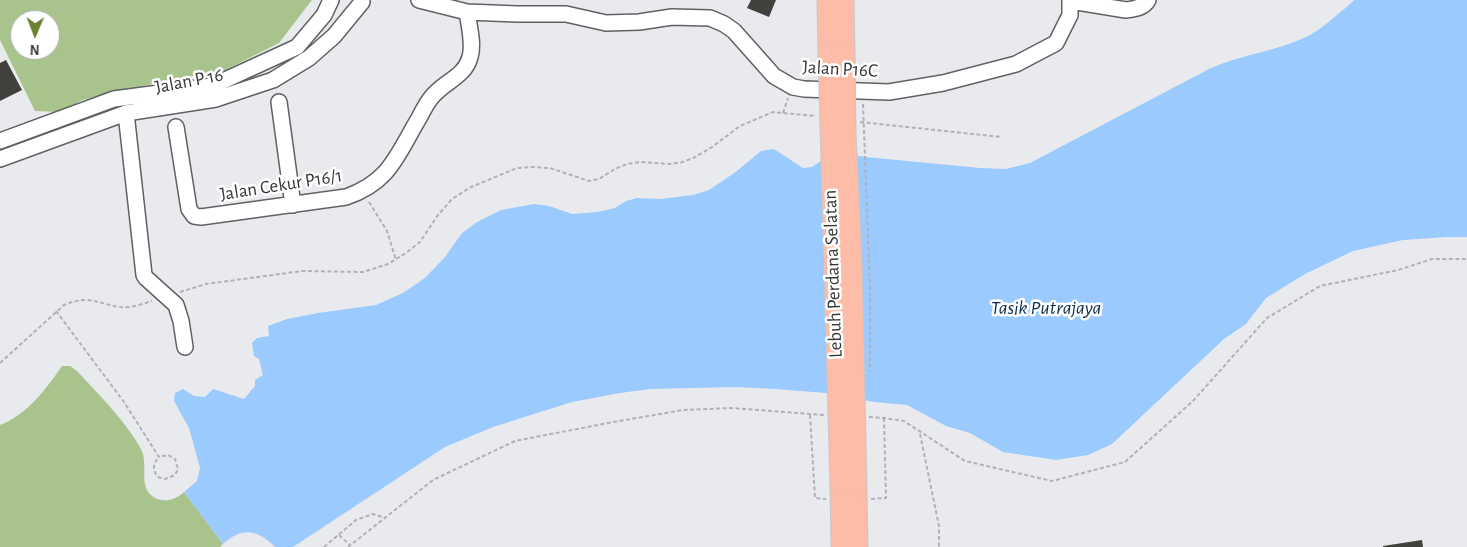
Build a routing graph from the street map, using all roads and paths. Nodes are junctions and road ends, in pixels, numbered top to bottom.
1 (331, 0) edge
2 (419, 0) edge
3 (827, 0) edge
4 (844, 0) edge
5 (1148, 0) edge
6 (361, 1) edge
7 (1071, 1) edge
8 (567, 7) edge
9 (467, 12) junction
10 (836, 54) junction
11 (278, 102) dead end
12 (126, 113) junction
13 (822, 117) dead end
14 (860, 122) dead end
15 (176, 127) dead end
16 (0, 128) edge
17 (33, 130) junction
18 (1000, 137) dead end
19 (0, 141) edge
20 (0, 158) edge
21 (361, 192) junction
22 (293, 205) junction
23 (1467, 259) edge
24 (396, 260) junction
25 (169, 298) junction
26 (56, 311) junction
27 (184, 347) dead end
28 (0, 363) edge
29 (810, 415) junction
30 (827, 416) dead end
31 (862, 417) dead end
32 (884, 418) junction
33 (920, 433) junction
34 (159, 457) junction
35 (850, 493) junction
36 (386, 518) junction
37 (339, 535) junction
38 (349, 546) edge
39 (324, 547) edge
40 (841, 547) edge
41 (858, 547) edge
42 (938, 547) edge

1 - 17 street, Jalan P 16
2 - 9 street, Jalan P16C
3 - 10 main road, Lebuh Perdana Selatan
4 - 10 main road, Lebuh Perdana Selatan
5 - 7 street
6 - 12 street, Jalan P 16
7 - 8 street, Jalan P16C
8 - 9 street, Jalan P16C
9 - 21 street, Jalan Cekur P16/1
10 - 35 main road, Lebuh Perdana Selatan, bridge
11 - 22 street
12 - 20 street, Jalan P 16
12 - 25 street
13 - 24 path
14 - 18 path
15 - 22 street, Jalan Cekur P16/1
16 - 17 street
17 - 19 street, Jalan P 16
21 - 22 street, Jalan Cekur P16/1
21 - 24 path
23 - 33 path
24 - 25 path
25 - 26 path
25 - 27 street
26 - 28 path
26 - 34 path
29 - 30 path
29 - 35 path
29 - 36 path
31 - 32 path
32 - 33 path
32 - 35 path
33 - 42 path
34 - 34 path
35 - 40 main road, Lebuh Perdana Selatan
35 - 41 main road, Lebuh Perdana Selatan
36 - 37 path
36 - 38 path
37 - 38 path
37 - 39 path

